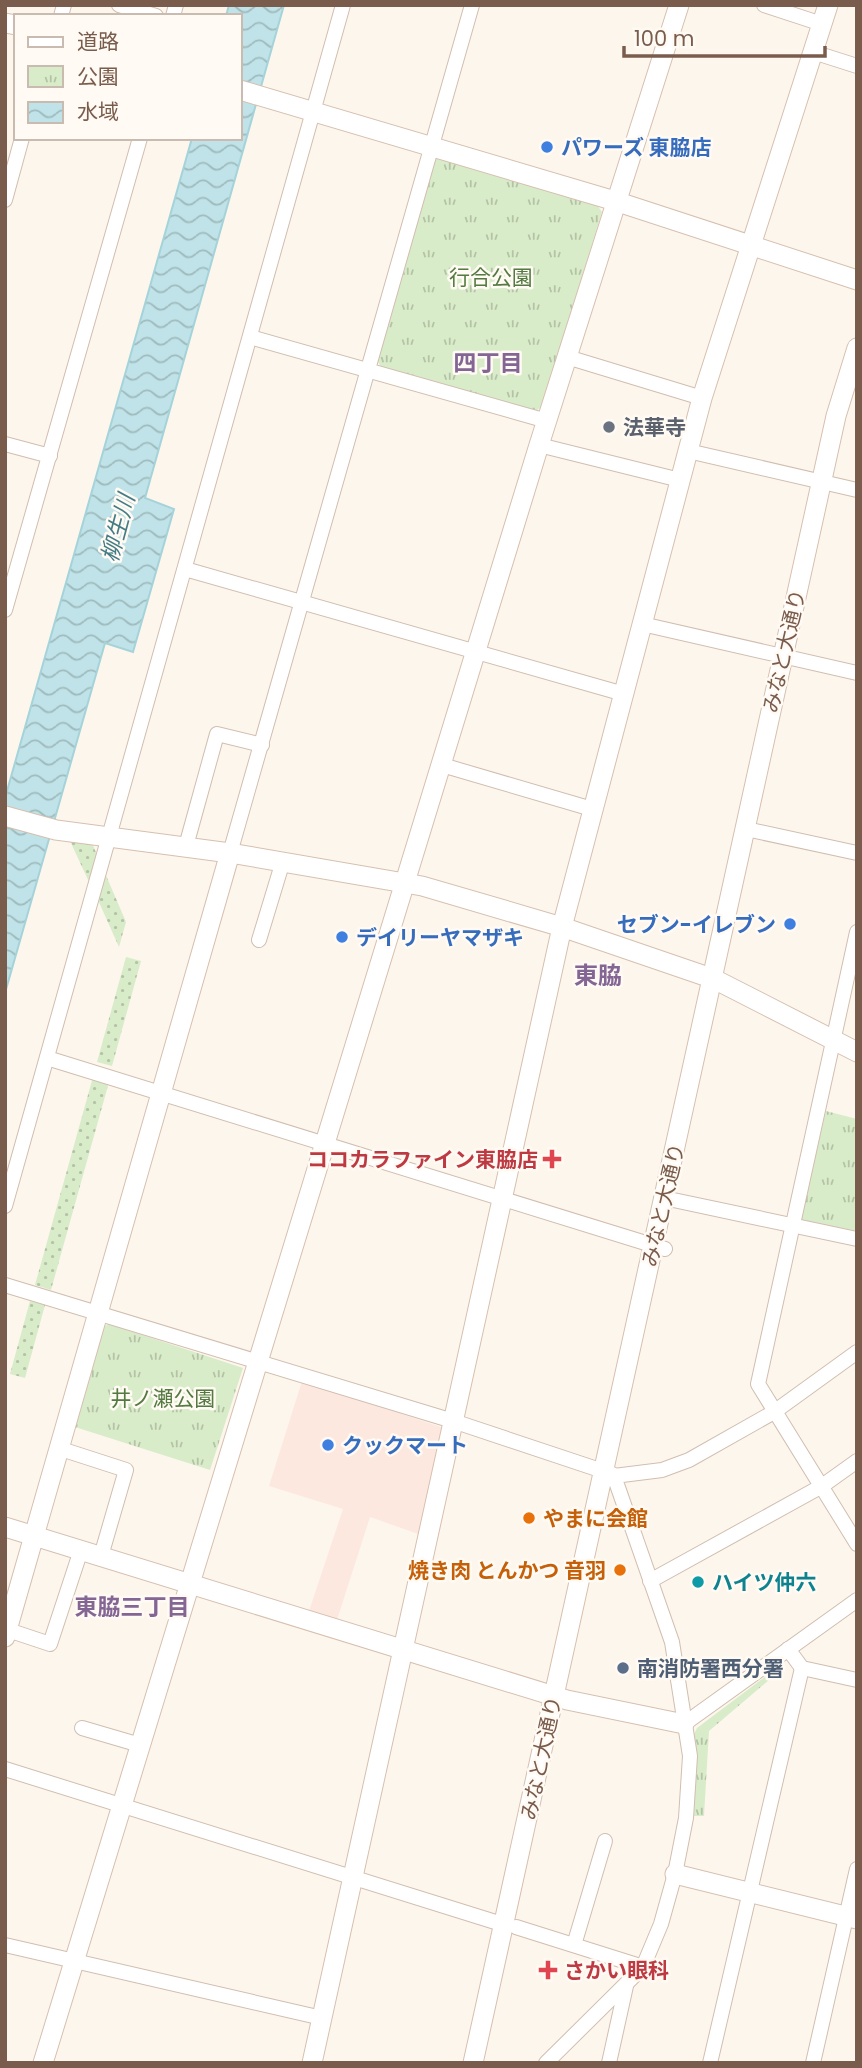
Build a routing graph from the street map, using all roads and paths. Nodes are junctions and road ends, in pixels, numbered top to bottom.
1 (119, 5) edge
2 (343, 5) edge
3 (472, 5) edge
4 (679, 5) edge
5 (764, 5) edge
6 (149, 14) edge
7 (825, 15) edge
8 (813, 52) junction
9 (857, 66) edge
10 (242, 91) edge
11 (312, 111) junction
12 (139, 140) edge
13 (5, 141) edge
14 (22, 141) edge
15 (432, 146) junction
16 (5, 200) edge
17 (615, 201) junction
18 (749, 244) junction
19 (857, 280) edge
20 (250, 337) junction
21 (857, 348) edge
22 (567, 357) junction
23 (368, 370) junction
24 (857, 388) edge
25 (702, 398) junction
26 (547, 421) junction
27 (5, 444) edge
28 (539, 445) junction
29 (688, 452) junction
30 (50, 456) junction
31 (680, 480) junction
32 (829, 484) junction
33 (857, 490) edge
34 (185, 569) junction
35 (302, 601) junction
36 (5, 610) edge
37 (642, 625) junction
38 (477, 651) junction
39 (788, 659) junction
40 (857, 673) edge
41 (624, 694) junction
42 (262, 745) junction
43 (442, 765) junction
44 (593, 809) junction
45 (5, 816) edge
46 (751, 830) junction
47 (109, 835) junction
48 (186, 846) junction
49 (230, 853) junction
50 (857, 853) edge
51 (283, 861) junction
52 (405, 881) junction
53 (562, 927) junction
54 (857, 932) edge
55 (259, 940) dead end
56 (720, 982) junction
57 (834, 1038) junction
58 (857, 1052) edge
59 (47, 1058) junction
60 (163, 1091) junction
61 (326, 1143) junction
62 (503, 1197) junction
63 (670, 1200) junction
64 (5, 1206) edge
65 (792, 1225) junction
66 (857, 1239) edge
67 (659, 1247) junction
68 (5, 1285) edge
69 (100, 1313) junction
70 (857, 1352) edge
71 (258, 1362) junction
72 (774, 1412) junction
73 (453, 1421) junction
74 (61, 1449) junction
75 (857, 1461) edge
76 (609, 1472) junction
77 (822, 1486) junction
78 (5, 1527) edge
79 (36, 1537) junction
80 (857, 1544) edge
81 (81, 1550) junction
82 (100, 1556) junction
83 (650, 1581) junction
84 (190, 1583) junction
85 (857, 1600) edge
86 (6, 1634) edge
87 (788, 1649) junction
88 (402, 1650) junction
89 (802, 1668) junction
90 (857, 1680) edge
91 (561, 1698) junction
92 (684, 1724) junction
93 (82, 1728) dead end
94 (140, 1745) junction
95 (5, 1769) edge
96 (122, 1807) junction
97 (605, 1841) dead end
98 (857, 1869) edge
99 (675, 1874) junction
100 (352, 1876) junction
101 (748, 1895) junction
102 (852, 1918) edge
103 (510, 1926) junction
104 (5, 1945) edge
105 (574, 1945) junction
106 (74, 1961) junction
107 (643, 1967) junction
108 (626, 1985) junction
109 (322, 2018) junction
110 (43, 2063) edge
111 (312, 2063) edge
112 (473, 2063) edge
113 (487, 2063) edge
114 (545, 2063) edge
115 (609, 2063) edge
116 (710, 2063) edge
117 (813, 2063) edge

1 - 6 street
2 - 11 street
3 - 15 street
4 - 17 street
5 - 7 street
7 - 8 street
8 - 9 street
8 - 18 street
10 - 11 street
11 - 15 street
11 - 20 street
12 - 30 street
13 - 14 street
14 - 16 street
15 - 17 street
15 - 23 street
17 - 18 street
17 - 22 street
18 - 19 street
18 - 25 street
20 - 23 street
20 - 34 street
21 - 32 street, みなと大通り
22 - 25 street
22 - 26 street
23 - 26 street
23 - 35 street
24 - 32 street, みなと大通り
25 - 29 street
26 - 28 street
27 - 30 street
28 - 31 street
28 - 38 street
29 - 31 street
29 - 32 street
30 - 36 street
31 - 37 street
32 - 33 street
32 - 39 street, みなと大通り
34 - 35 street
34 - 47 street
35 - 38 street
35 - 42 street
37 - 39 street
37 - 41 street
38 - 41 street
38 - 43 street
39 - 40 street
39 - 46 street, みなと大通り
41 - 44 street
42 - 48 street
42 - 49 street
43 - 44 street
43 - 52 street
44 - 53 street
45 - 47 street
46 - 50 street
46 - 56 street, みなと大通り
47 - 48 street
47 - 59 street
48 - 49 street
49 - 51 street
49 - 60 street
51 - 52 street
51 - 55 street
52 - 53 street
52 - 61 street
53 - 56 street
53 - 62 street
54 - 57 street
56 - 57 street
56 - 63 street, みなと大通り
57 - 58 street
57 - 65 street
59 - 60 street
59 - 64 street
60 - 61 street
60 - 69 street
61 - 62 street
61 - 71 street
62 - 67 street
62 - 73 street
63 - 65 street
63 - 67 street, みなと大通り
65 - 66 street
65 - 72 street
67 - 76 street, みなと大通り
68 - 69 street
69 - 71 street
69 - 74 street
70 - 72 street
71 - 73 street
71 - 84 street
72 - 76 street
72 - 77 street
73 - 76 street
73 - 88 street
74 - 79 street
74 - 82 street
75 - 77 street
76 - 83 street
76 - 91 street, みなと大通り
77 - 80 street
77 - 83 street
78 - 79 street
79 - 81 street
79 - 86 street
81 - 82 street
81 - 86 street
82 - 84 street
83 - 92 street
84 - 88 street
84 - 94 street
85 - 87 street
87 - 89 street
87 - 92 street
88 - 91 street
88 - 100 street
89 - 90 street
89 - 101 street
91 - 92 street
91 - 103 street, みなと大通り
92 - 99 street
93 - 94 street
94 - 96 street
95 - 96 street
96 - 100 street
96 - 106 street
97 - 105 street
98 - 102 street
99 - 101 street
99 - 107 street
100 - 103 street
100 - 109 street
101 - 102 street
101 - 116 street
102 - 117 street
103 - 105 street
103 - 112 street, みなと大通り
103 - 113 street, みなと大通り
104 - 106 street
105 - 107 street
106 - 109 street
106 - 110 street
107 - 108 street
108 - 114 street
108 - 115 street
109 - 111 street

